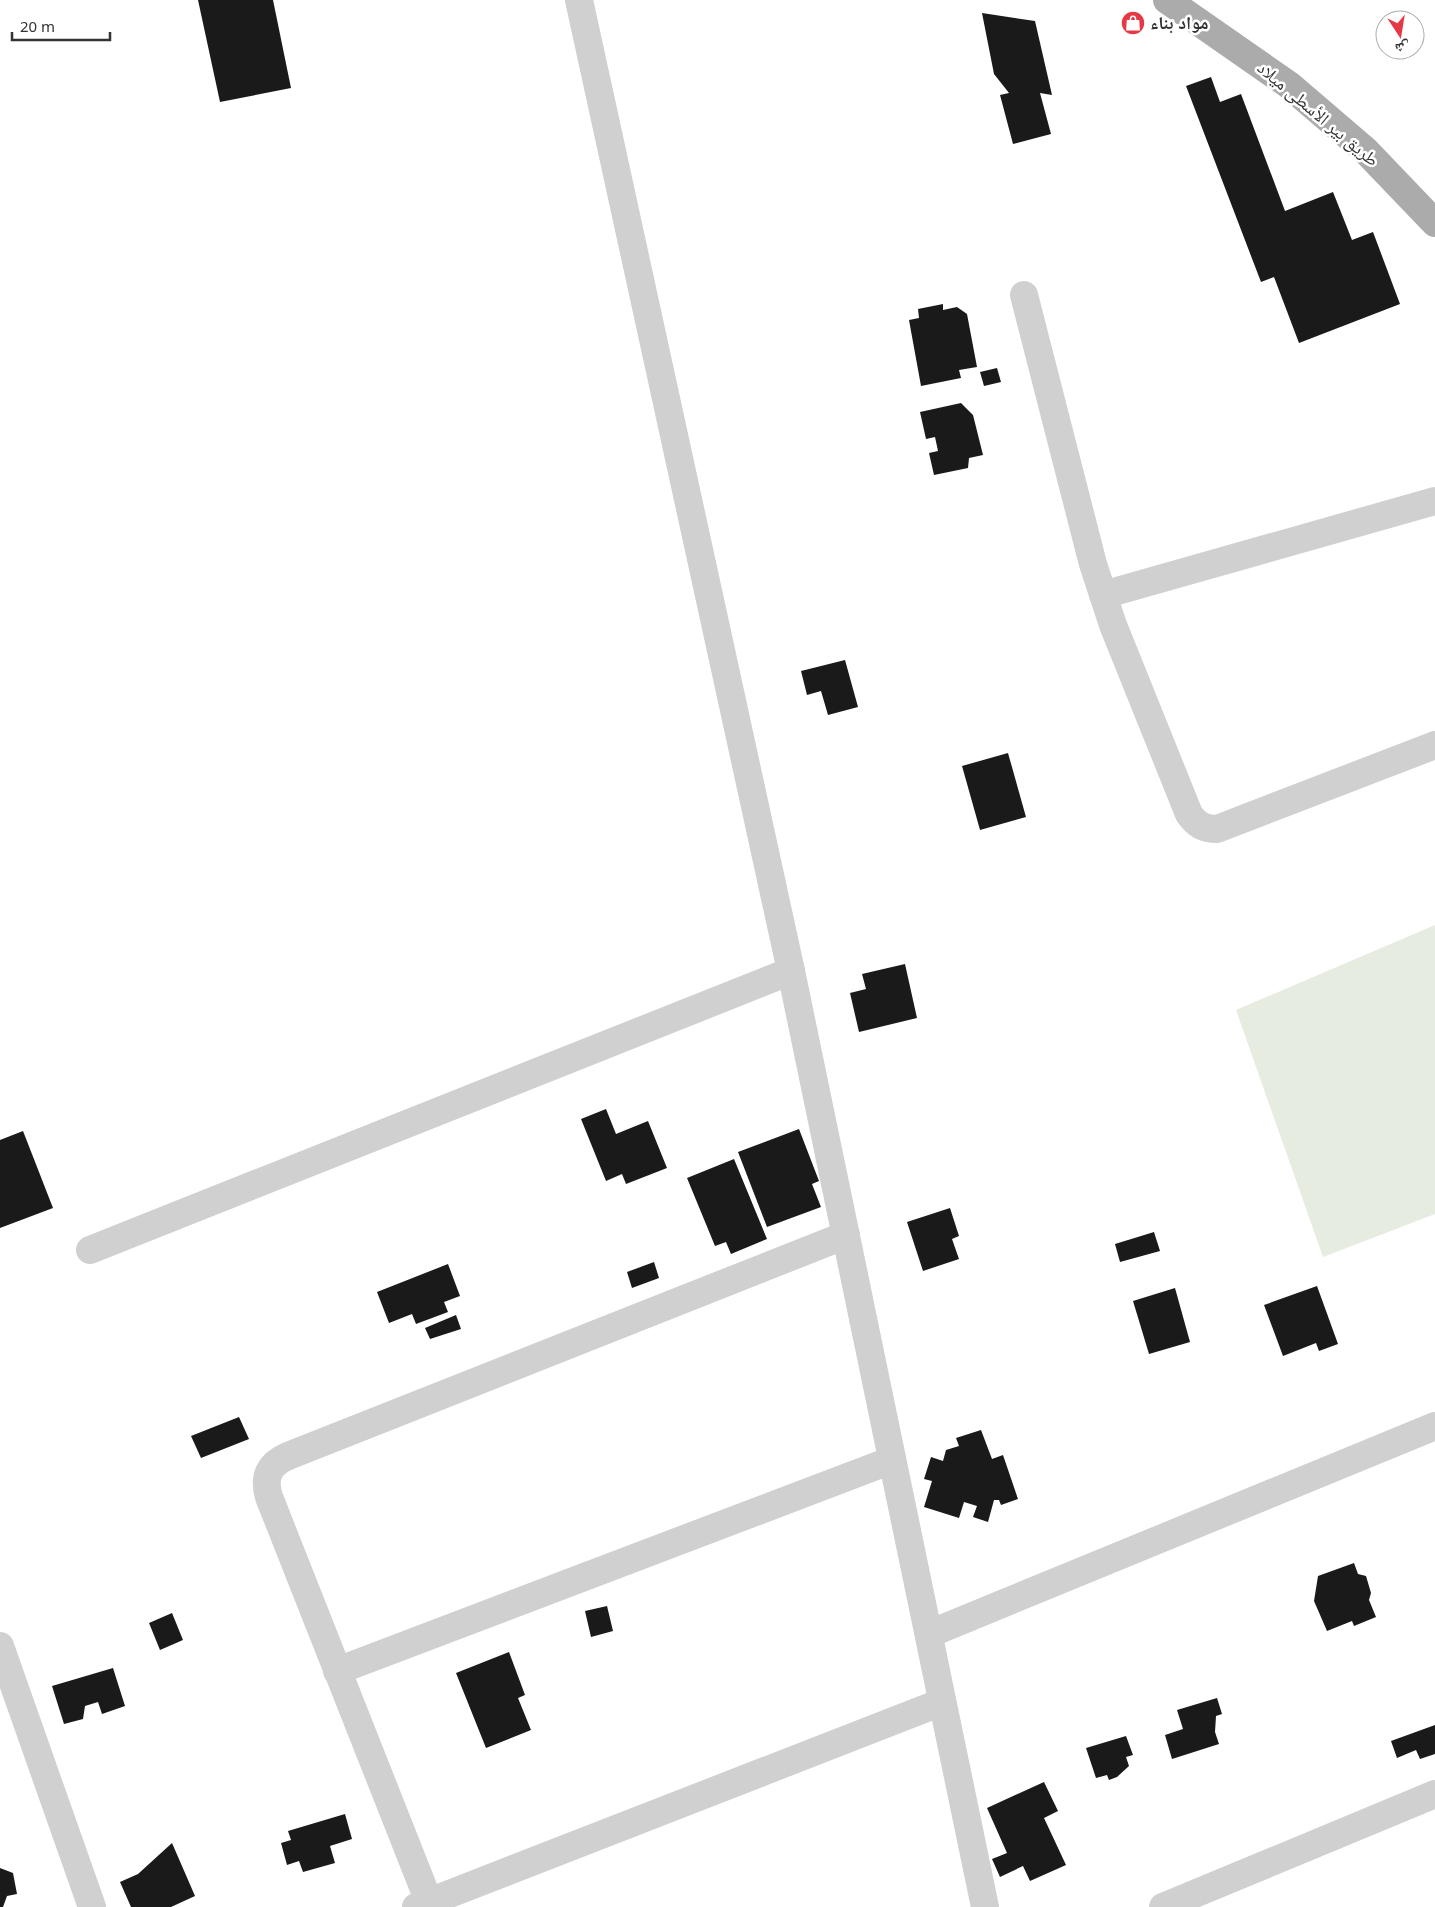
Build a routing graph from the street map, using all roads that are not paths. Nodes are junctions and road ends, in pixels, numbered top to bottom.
1 (579, 0) edge
2 (1166, 0) edge
3 (1435, 222) edge
4 (1024, 295) dead end
5 (1435, 501) edge
6 (1103, 595) junction
7 (1435, 745) edge
8 (791, 971) junction
9 (846, 1235) junction
10 (90, 1250) dead end
11 (1435, 1426) edge
12 (892, 1460) junction
13 (928, 1634) junction
14 (0, 1646) edge
15 (337, 1671) junction
16 (942, 1702) junction
17 (1435, 1794) edge
18 (423, 1904) edge
19 (92, 1907) edge
20 (985, 1907) edge
21 (1163, 1907) edge

1 - 8 street
2 - 3 main road, طريق بير الأسطى ميلاد
4 - 6 street
5 - 6 street
6 - 7 street
8 - 9 street
8 - 10 street
9 - 12 street
9 - 15 street
11 - 13 street
12 - 13 street
12 - 15 street
13 - 16 street
14 - 19 street
15 - 18 street
16 - 18 street
16 - 20 street
17 - 21 street

